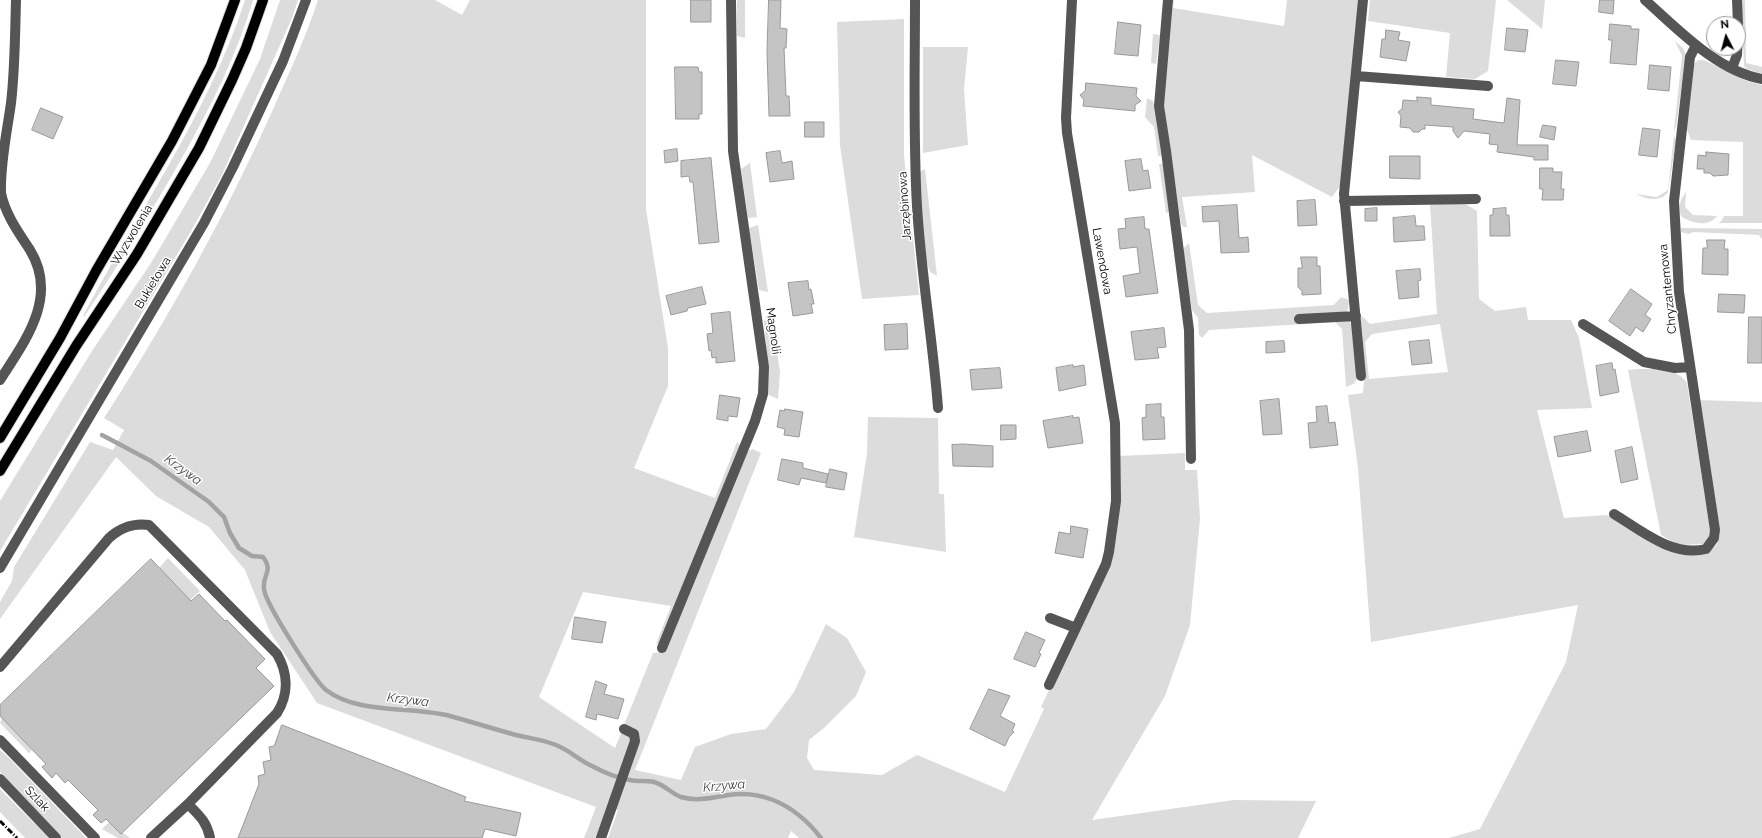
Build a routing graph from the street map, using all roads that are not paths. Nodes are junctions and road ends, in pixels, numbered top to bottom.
1 (16, 0) edge
2 (235, 0) edge
3 (263, 0) edge
4 (306, 0) edge
5 (731, 0) edge
6 (915, 0) edge
7 (1072, 0) edge
8 (1168, 0) edge
9 (1363, 0) edge
10 (1645, 0) edge
11 (1736, 0) edge
12 (1737, 16) edge
13 (1696, 45) junction
14 (1738, 56) edge
15 (1732, 68) junction
16 (1356, 76) junction
17 (1762, 79) edge
18 (1488, 86) dead end
19 (1476, 199) dead end
20 (1344, 202) junction
21 (1356, 316) junction
22 (1299, 318) dead end
23 (1583, 324) dead end
24 (1690, 367) junction
25 (1361, 376) dead end
26 (0, 380) edge
27 (938, 408) dead end
28 (0, 438) edge
29 (1191, 459) dead end
30 (0, 471) edge
31 (1614, 514) dead end
32 (0, 568) edge
33 (1050, 618) dead end
34 (1076, 628) junction
35 (662, 648) dead end
36 (0, 667) edge
37 (1049, 685) dead end
38 (624, 729) dead end
39 (0, 740) edge
40 (0, 778) edge
41 (188, 804) junction
42 (56, 838) edge
43 (95, 838) edge
44 (151, 838) edge
45 (210, 838) edge
46 (601, 838) edge

1 - 26 street
2 - 28 main road, Wyzwolenia
3 - 30 main road, Wyzwolenia
4 - 32 street, Bukietowa
5 - 35 street, Magnolii
6 - 27 street, Jarzębinowa
7 - 34 street, Lawendowa
8 - 29 street
9 - 16 street
10 - 13 street
11 - 12 street
13 - 15 street
13 - 24 street, Chryzantemowa
14 - 15 street
15 - 17 street
16 - 18 street
16 - 20 street
19 - 20 street
20 - 21 street
21 - 22 street
21 - 25 street
23 - 24 street
24 - 31 street, Chryzantemowa
33 - 34 street
34 - 37 street, Lawendowa
36 - 41 street
38 - 46 street
39 - 43 street
40 - 42 street, Szlak
41 - 44 street
41 - 45 street

